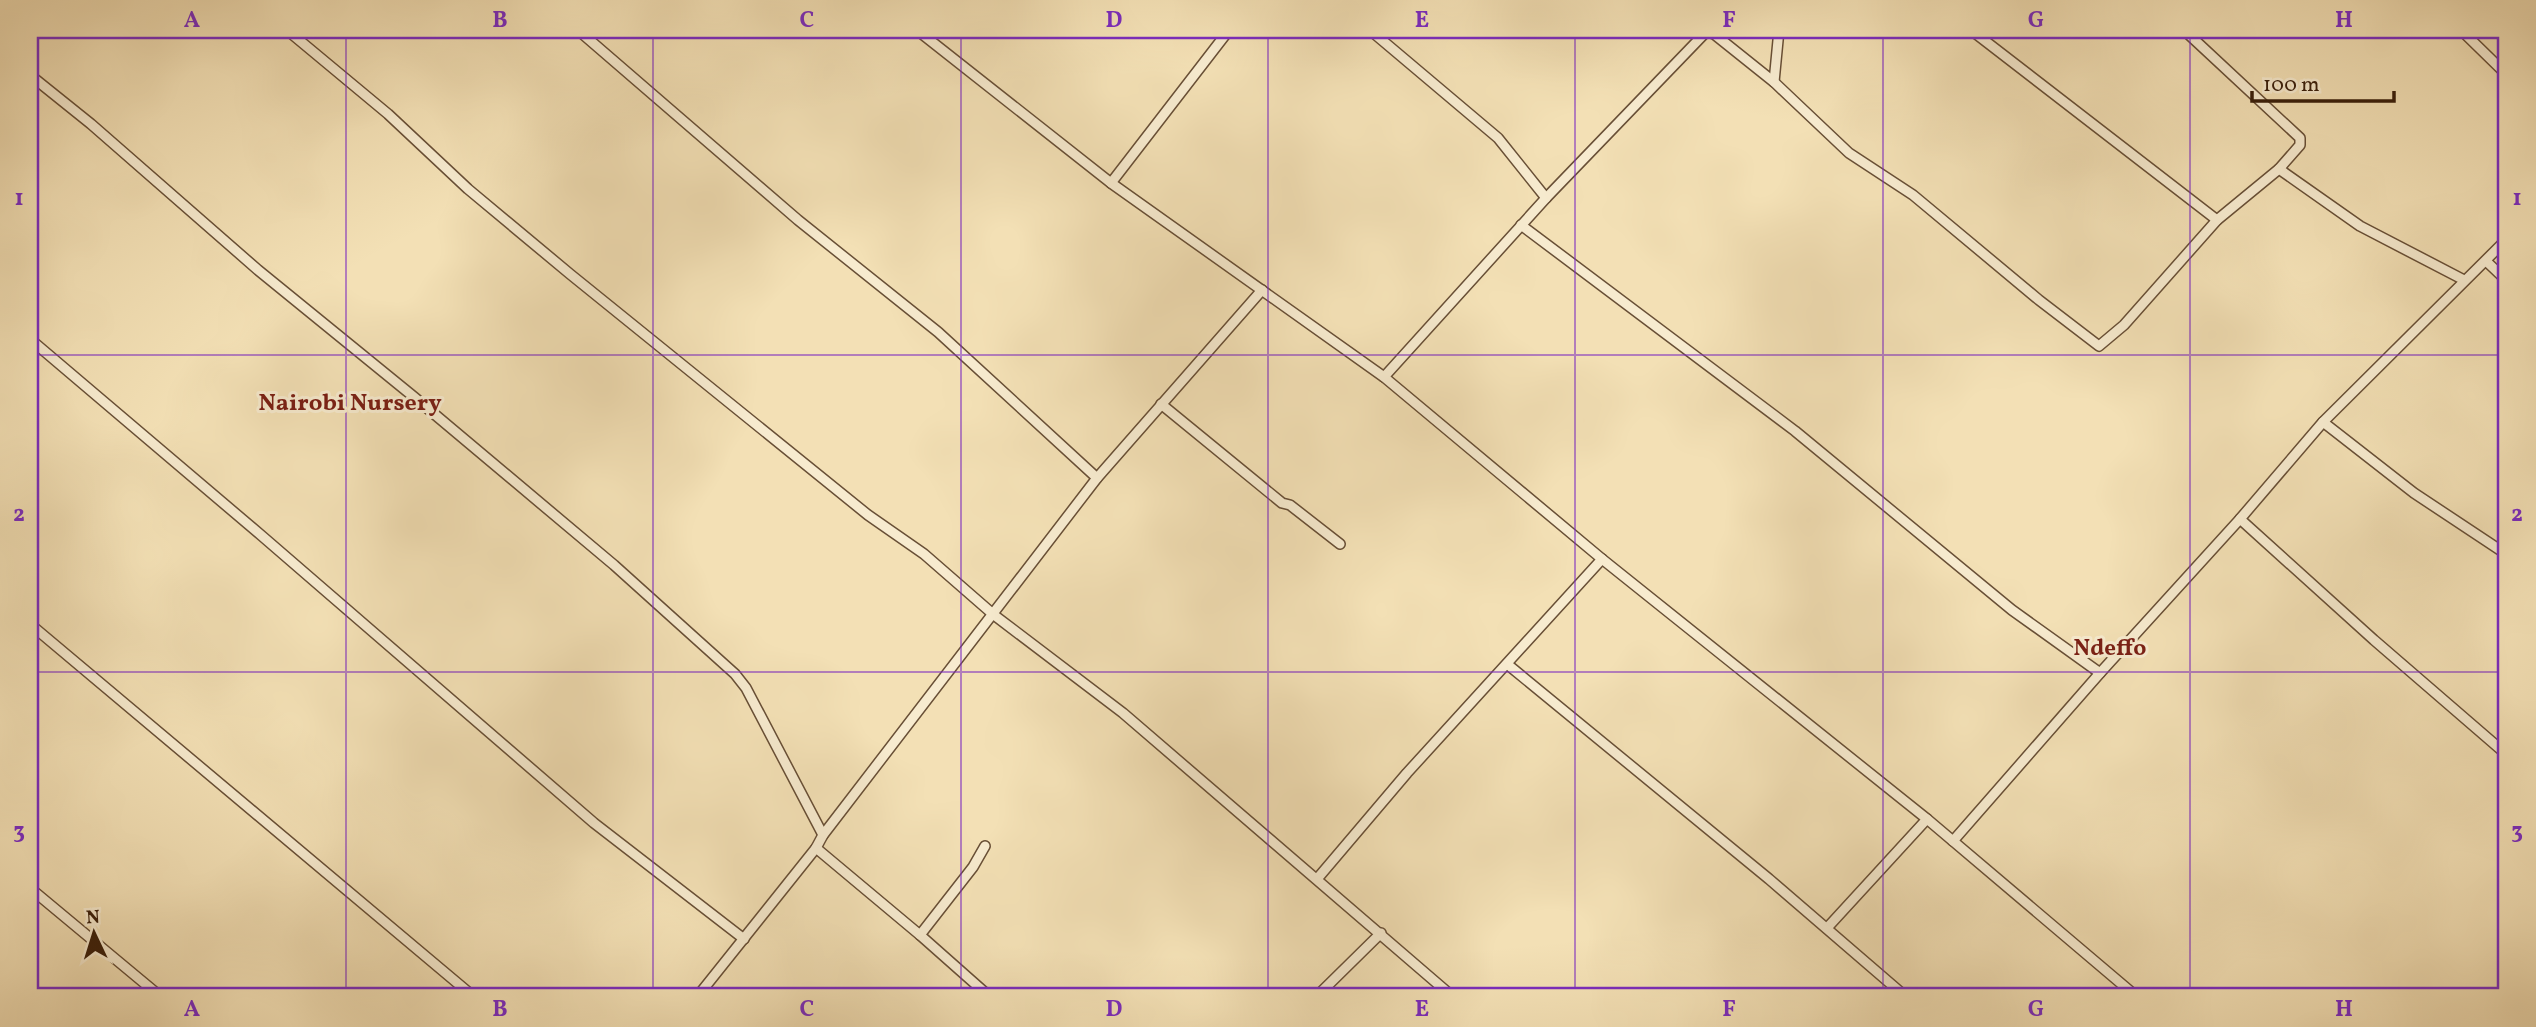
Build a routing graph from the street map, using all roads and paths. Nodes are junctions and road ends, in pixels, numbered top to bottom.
1 (287, 30) edge
2 (578, 30) edge
3 (917, 30) edge
4 (1229, 30) edge
5 (1370, 30) edge
6 (1780, 30) edge
7 (1971, 30) edge
8 (2184, 30) edge
9 (2461, 30) edge
10 (2506, 74) edge
11 (30, 75) edge
12 (1774, 82) junction
13 (2279, 169) junction
14 (1111, 183) junction
15 (1546, 198) junction
16 (2217, 219) junction
17 (1521, 225) junction
18 (2506, 240) edge
19 (2486, 261) junction
20 (2464, 280) junction
21 (2506, 280) edge
22 (1262, 290) junction
23 (30, 339) edge
24 (1384, 377) junction
25 (1161, 404) junction
26 (2323, 422) junction
27 (1097, 478) junction
28 (2240, 519) junction
29 (1340, 544) dead end
30 (2506, 554) edge
31 (1602, 559) junction
32 (994, 615) junction
33 (30, 624) edge
34 (1507, 664) junction
35 (2100, 673) junction
36 (2506, 754) edge
37 (1927, 819) junction
38 (823, 835) junction
39 (1953, 841) junction
40 (985, 846) dead end
41 (816, 848) junction
42 (1317, 879) junction
43 (30, 888) edge
44 (1827, 928) junction
45 (1381, 933) junction
46 (920, 935) junction
47 (744, 939) junction
48 (161, 997) edge
49 (474, 997) edge
50 (697, 997) edge
51 (990, 997) edge
52 (1316, 997) edge
53 (1452, 997) edge
54 (1906, 997) edge
55 (2137, 997) edge

1 - 32 street
2 - 27 street
3 - 14 street
4 - 14 street
5 - 15 street
6 - 12 street
7 - 16 street
8 - 13 street
9 - 10 street
11 - 38 street
12 - 15 street
12 - 16 street
13 - 16 street
13 - 20 street
14 - 22 street
15 - 17 street
17 - 24 street
17 - 35 street
18 - 19 street
19 - 20 street
19 - 21 street
20 - 26 street
22 - 24 street
22 - 25 street
23 - 47 street
24 - 31 street
25 - 27 street
25 - 29 street
26 - 28 street
26 - 30 street
27 - 32 street
28 - 35 street
28 - 36 street
31 - 34 street
31 - 37 street
32 - 38 street
32 - 42 street
33 - 49 street
34 - 42 street
34 - 44 street
35 - 39 street
37 - 39 street
37 - 44 street
38 - 41 street
39 - 55 street
40 - 46 street
41 - 46 street
41 - 47 street
42 - 45 street
43 - 48 street
44 - 54 street
45 - 52 street
45 - 53 street
46 - 51 street
47 - 50 street

